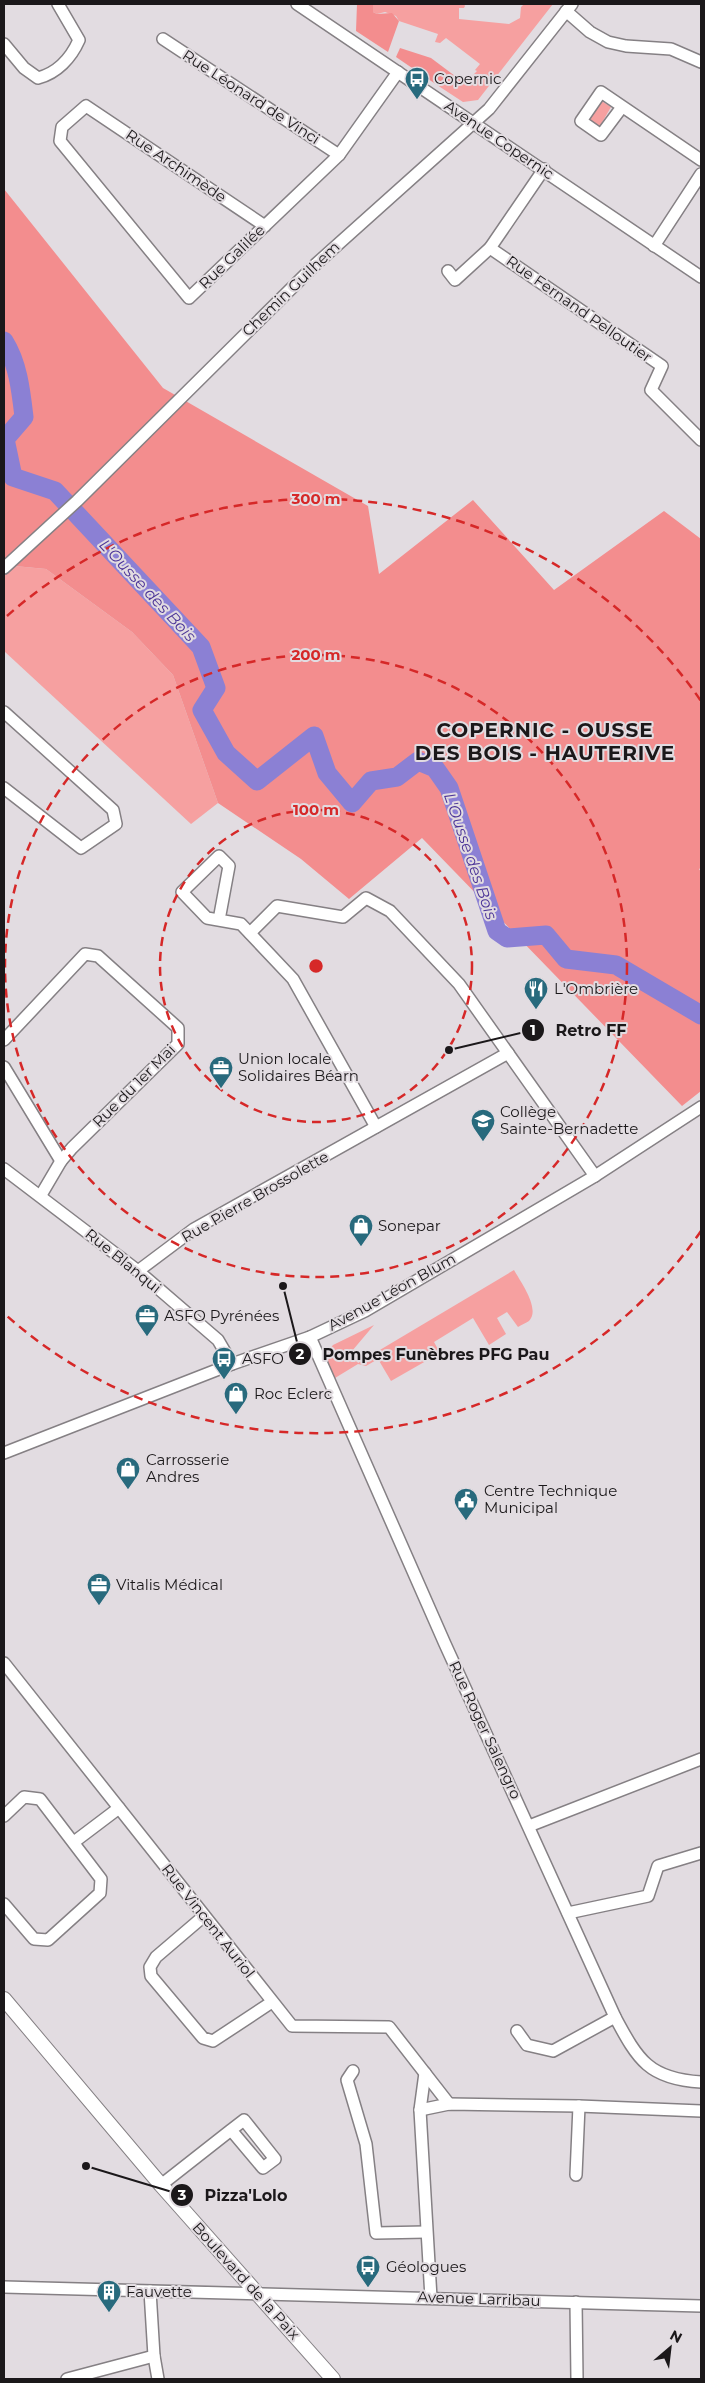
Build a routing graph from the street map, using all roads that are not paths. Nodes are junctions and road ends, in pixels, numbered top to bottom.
1 (58, 4) edge
2 (297, 4) edge
3 (569, 8) edge
4 (163, 39) dead end
5 (4, 44) edge
6 (701, 62) edge
7 (398, 72) junction
8 (86, 106) joint
9 (622, 107) dead end
10 (473, 123) junction
11 (339, 155) junction
12 (701, 160) edge
13 (544, 169) junction
14 (701, 174) edge
15 (265, 226) junction
16 (654, 246) junction
17 (490, 248) junction
18 (448, 271) dead end
19 (701, 277) edge
20 (701, 440) edge
21 (4, 568) edge
22 (4, 712) edge
23 (4, 788) edge
24 (219, 920) junction
25 (250, 933) junction
26 (4, 1040) edge
27 (508, 1053) junction
28 (4, 1067) edge
29 (701, 1106) edge
30 (376, 1127) junction
31 (61, 1161) junction
32 (4, 1169) edge
33 (595, 1176) junction
34 (41, 1196) junction
35 (138, 1272) junction
36 (310, 1336) junction
37 (232, 1364) junction
38 (4, 1453) edge
39 (4, 1663) edge
40 (701, 1759) edge
41 (119, 1808) junction
42 (4, 1816) edge
43 (529, 1826) junction
44 (74, 1842) junction
45 (701, 1853) edge
46 (4, 1904) edge
47 (568, 1913) junction
48 (204, 1916) junction
49 (4, 1999) edge
50 (272, 2002) junction
51 (615, 2017) junction
52 (518, 2031) dead end
53 (353, 2071) dead end
54 (425, 2073) junction
55 (701, 2082) edge
56 (449, 2104) junction
57 (579, 2106) junction
58 (420, 2110) junction
59 (701, 2111) edge
60 (232, 2130) dead end
61 (576, 2175) dead end
62 (161, 2185) junction
63 (426, 2232) junction
64 (4, 2287) edge
65 (150, 2291) junction
66 (257, 2293) junction
67 (431, 2298) junction
68 (576, 2302) junction
69 (701, 2306) edge
70 (154, 2356) junction
71 (83, 2378) edge
72 (67, 2379) edge
73 (158, 2379) edge
74 (333, 2379) edge
75 (577, 2379) edge

1 - 5 street
2 - 7 street, Avenue Copernic
3 - 6 street
3 - 10 street, Chemin Guilhem
4 - 11 street, Rue Léonard de Vinci
7 - 10 street, Avenue Copernic
7 - 11 street, Rue Galilée
8 - 15 street, Rue Archimède
8 - 15 street, Rue Galilée
9 - 12 street
10 - 13 street, Avenue Copernic
10 - 21 street, Chemin Guilhem
11 - 15 street, Rue Galilée
13 - 16 street, Avenue Copernic
13 - 17 street
14 - 16 street
16 - 19 street, Avenue Copernic
17 - 18 street
17 - 20 street, Rue Fernand Pelloutier
22 - 23 street
24 - 24 street
24 - 25 street
25 - 27 street
25 - 30 street
26 - 31 street, Rue du 1er Mai
27 - 30 street, Rue Pierre Brossolette
27 - 33 street
28 - 31 street
29 - 33 street, Avenue Léon Blum
30 - 35 street, Rue Pierre Brossolette
31 - 34 street, Rue du 1er Mai
32 - 34 street, Rue Blanqui
33 - 36 street, Avenue Léon Blum
34 - 35 street, Rue Blanqui
35 - 37 street, Rue Blanqui
36 - 37 street, Avenue Léon Blum
36 - 43 street, Rue Roger Salengro
37 - 38 street, Avenue Léon Blum
39 - 41 street, Rue Vincent Auriol
40 - 43 street
41 - 44 street
41 - 48 street, Rue Vincent Auriol
42 - 44 street
43 - 47 street, Rue Roger Salengro
44 - 46 street
45 - 47 street
47 - 51 street, Rue Roger Salengro
48 - 50 street, Rue Vincent Auriol
48 - 50 street
49 - 62 main road, Boulevard de la Paix
50 - 54 street, Rue Vincent Auriol
51 - 52 street
51 - 55 street, Rue Roger Salengro
53 - 63 street
54 - 56 street, Rue Vincent Auriol
54 - 58 street
56 - 57 street
56 - 58 street
57 - 59 street
57 - 61 street
58 - 63 street
60 - 62 street
62 - 66 main road, Boulevard de la Paix
63 - 67 street
64 - 65 street, Avenue Larribau
65 - 66 street, Avenue Larribau
65 - 70 street
66 - 67 street, Avenue Larribau
66 - 74 main road, Boulevard de la Paix
67 - 68 street, Avenue Larribau
68 - 69 street, Avenue Larribau
68 - 75 street
70 - 71 street
70 - 73 street
71 - 72 street

